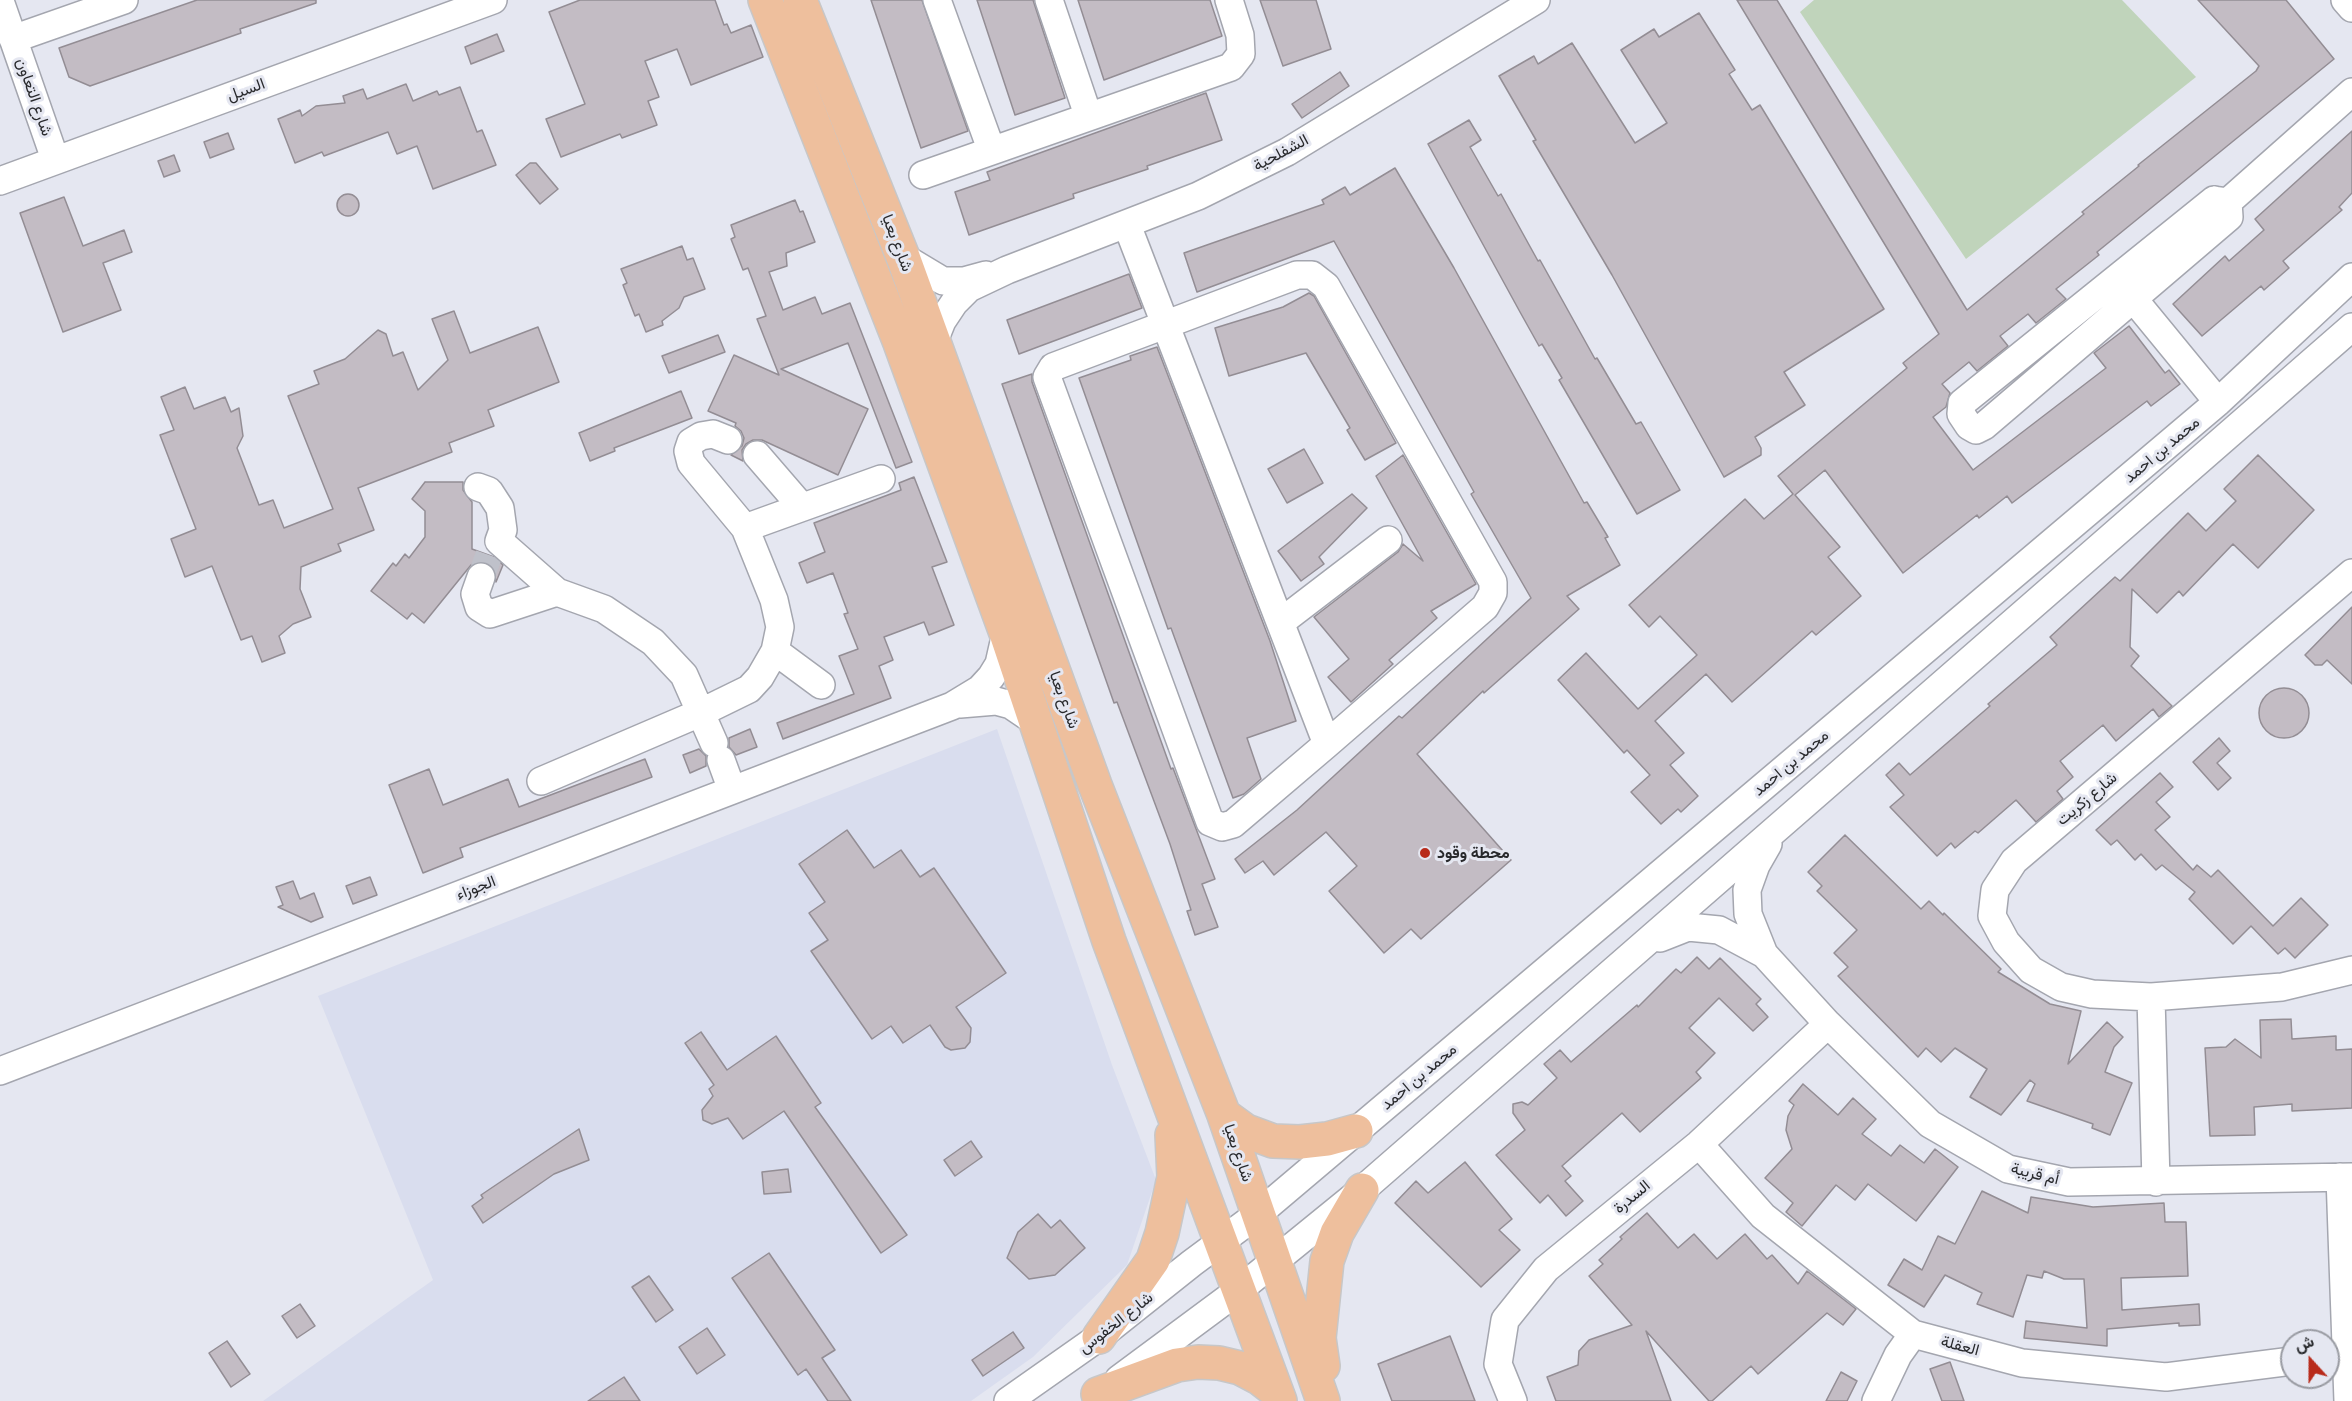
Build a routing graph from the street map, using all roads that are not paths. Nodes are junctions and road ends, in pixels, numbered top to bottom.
1 (123, 0) edge
2 (493, 0) edge
3 (765, 0) edge
4 (800, 0) edge
5 (938, 0) edge
6 (1049, 0) edge
7 (1229, 0) edge
8 (1536, 0) edge
9 (2345, 0) edge
10 (0, 1) edge
11 (2352, 8) edge
12 (13, 39) junction
13 (2352, 92) edge
14 (1088, 115) junction
15 (991, 149) junction
16 (55, 159) junction
17 (923, 175) dead end
18 (0, 181) edge
19 (1127, 225) junction
20 (903, 257) junction
21 (1007, 270) junction
22 (2352, 277) edge
23 (2125, 289) junction
24 (1166, 323) junction
25 (2352, 327) edge
26 (934, 341) junction
27 (2218, 402) junction
28 (728, 440) dead end
29 (757, 455) dead end
30 (881, 479) dead end
31 (478, 487) dead end
32 (801, 506) junction
33 (745, 528) junction
34 (1388, 540) dead end
35 (490, 558) junction
36 (2352, 573) edge
37 (557, 592) junction
38 (1281, 622) junction
39 (1006, 633) junction
40 (774, 651) junction
41 (821, 685) dead end
42 (952, 706) junction
43 (702, 712) junction
44 (1036, 722) junction
45 (1327, 744) junction
46 (541, 781) dead end
47 (732, 790) junction
48 (1776, 830) junction
49 (1643, 945) junction
50 (1764, 954) junction
51 (2352, 970) edge
52 (2151, 997) junction
53 (1828, 1024) junction
54 (2, 1063) edge
55 (1165, 1086) junction
56 (1224, 1115) junction
57 (1356, 1131) junction
58 (1698, 1144) junction
59 (2346, 1177) edge
60 (2156, 1182) junction
61 (1362, 1190) junction
62 (1258, 1214) junction
63 (1222, 1242) junction
64 (1275, 1263) junction
65 (1239, 1290) junction
66 (2337, 1329) edge
67 (1914, 1334) junction
68 (1099, 1338) junction
69 (2280, 1364) edge
70 (2340, 1370) edge
71 (2166, 1389) edge
72 (1278, 1396) edge
73 (1094, 1398) edge
74 (1008, 1401) edge
75 (1325, 1401) edge
76 (1513, 1401) edge
77 (1876, 1401) edge
78 (2348, 1401) edge

1 - 12 street
2 - 16 street, السيل
3 - 39 main road, شارع بعيا
4 - 20 main road, شارع بعيا
5 - 15 street
6 - 14 street
7 - 14 street
8 - 19 street, الشفلحية
9 - 11 street
10 - 12 street, شارع التعاون
12 - 16 street, شارع التعاون
13 - 23 street
14 - 15 street
15 - 17 street
16 - 18 street, السيل
19 - 21 street, الشفلحية
19 - 24 street
20 - 21 street, الشفلحية
20 - 26 main road, شارع بعيا
21 - 26 street, الشفلحية
22 - 27 street, محمد بن احمد
23 - 23 street
23 - 27 street
24 - 38 street
24 - 45 street
24 - 45 street
25 - 48 street, محمد بن احمد
26 - 56 main road, شارع بعيا
27 - 57 street, محمد بن احمد
28 - 33 street
29 - 32 street
30 - 32 street
31 - 35 street
32 - 33 street
33 - 40 street
34 - 38 street
35 - 37 street
35 - 37 street
36 - 52 street, شارع زكريت
37 - 43 street
38 - 45 street
39 - 42 street
39 - 44 main road, شارع بعيا
40 - 41 street
40 - 43 street
42 - 44 street
42 - 47 street, الجوزاء
43 - 46 street
43 - 47 street
44 - 55 main road, شارع بعيا
47 - 54 street, الجوزاء
48 - 49 street, محمد بن احمد
48 - 50 street, أم قريبة
49 - 50 street, أم قريبة
49 - 61 street, محمد بن احمد
50 - 53 street, أم قريبة
51 - 52 street, شارع زكريت
52 - 60 street
53 - 58 street, السدرة
53 - 60 street, أم قريبة
55 - 63 main road, شارع بعيا
55 - 68 main road
56 - 57 main road
56 - 62 main road, شارع بعيا
57 - 62 street, محمد بن احمد
58 - 67 street, العقلة
58 - 76 street, السدرة
59 - 60 street, أم قريبة
59 - 66 street
61 - 64 street, محمد بن احمد
61 - 75 main road
62 - 63 street, محمد بن احمد
62 - 64 main road, شارع بعيا
63 - 65 main road, شارع بعيا
63 - 68 street, شارع الخفوس
64 - 65 street, محمد بن احمد
64 - 75 main road, شارع بعيا
65 - 72 main road, شارع بعيا
65 - 73 street
67 - 71 street, العقلة
67 - 77 street
68 - 74 street, شارع الخفوس
69 - 71 street, العقلة
70 - 78 street
72 - 73 main road

